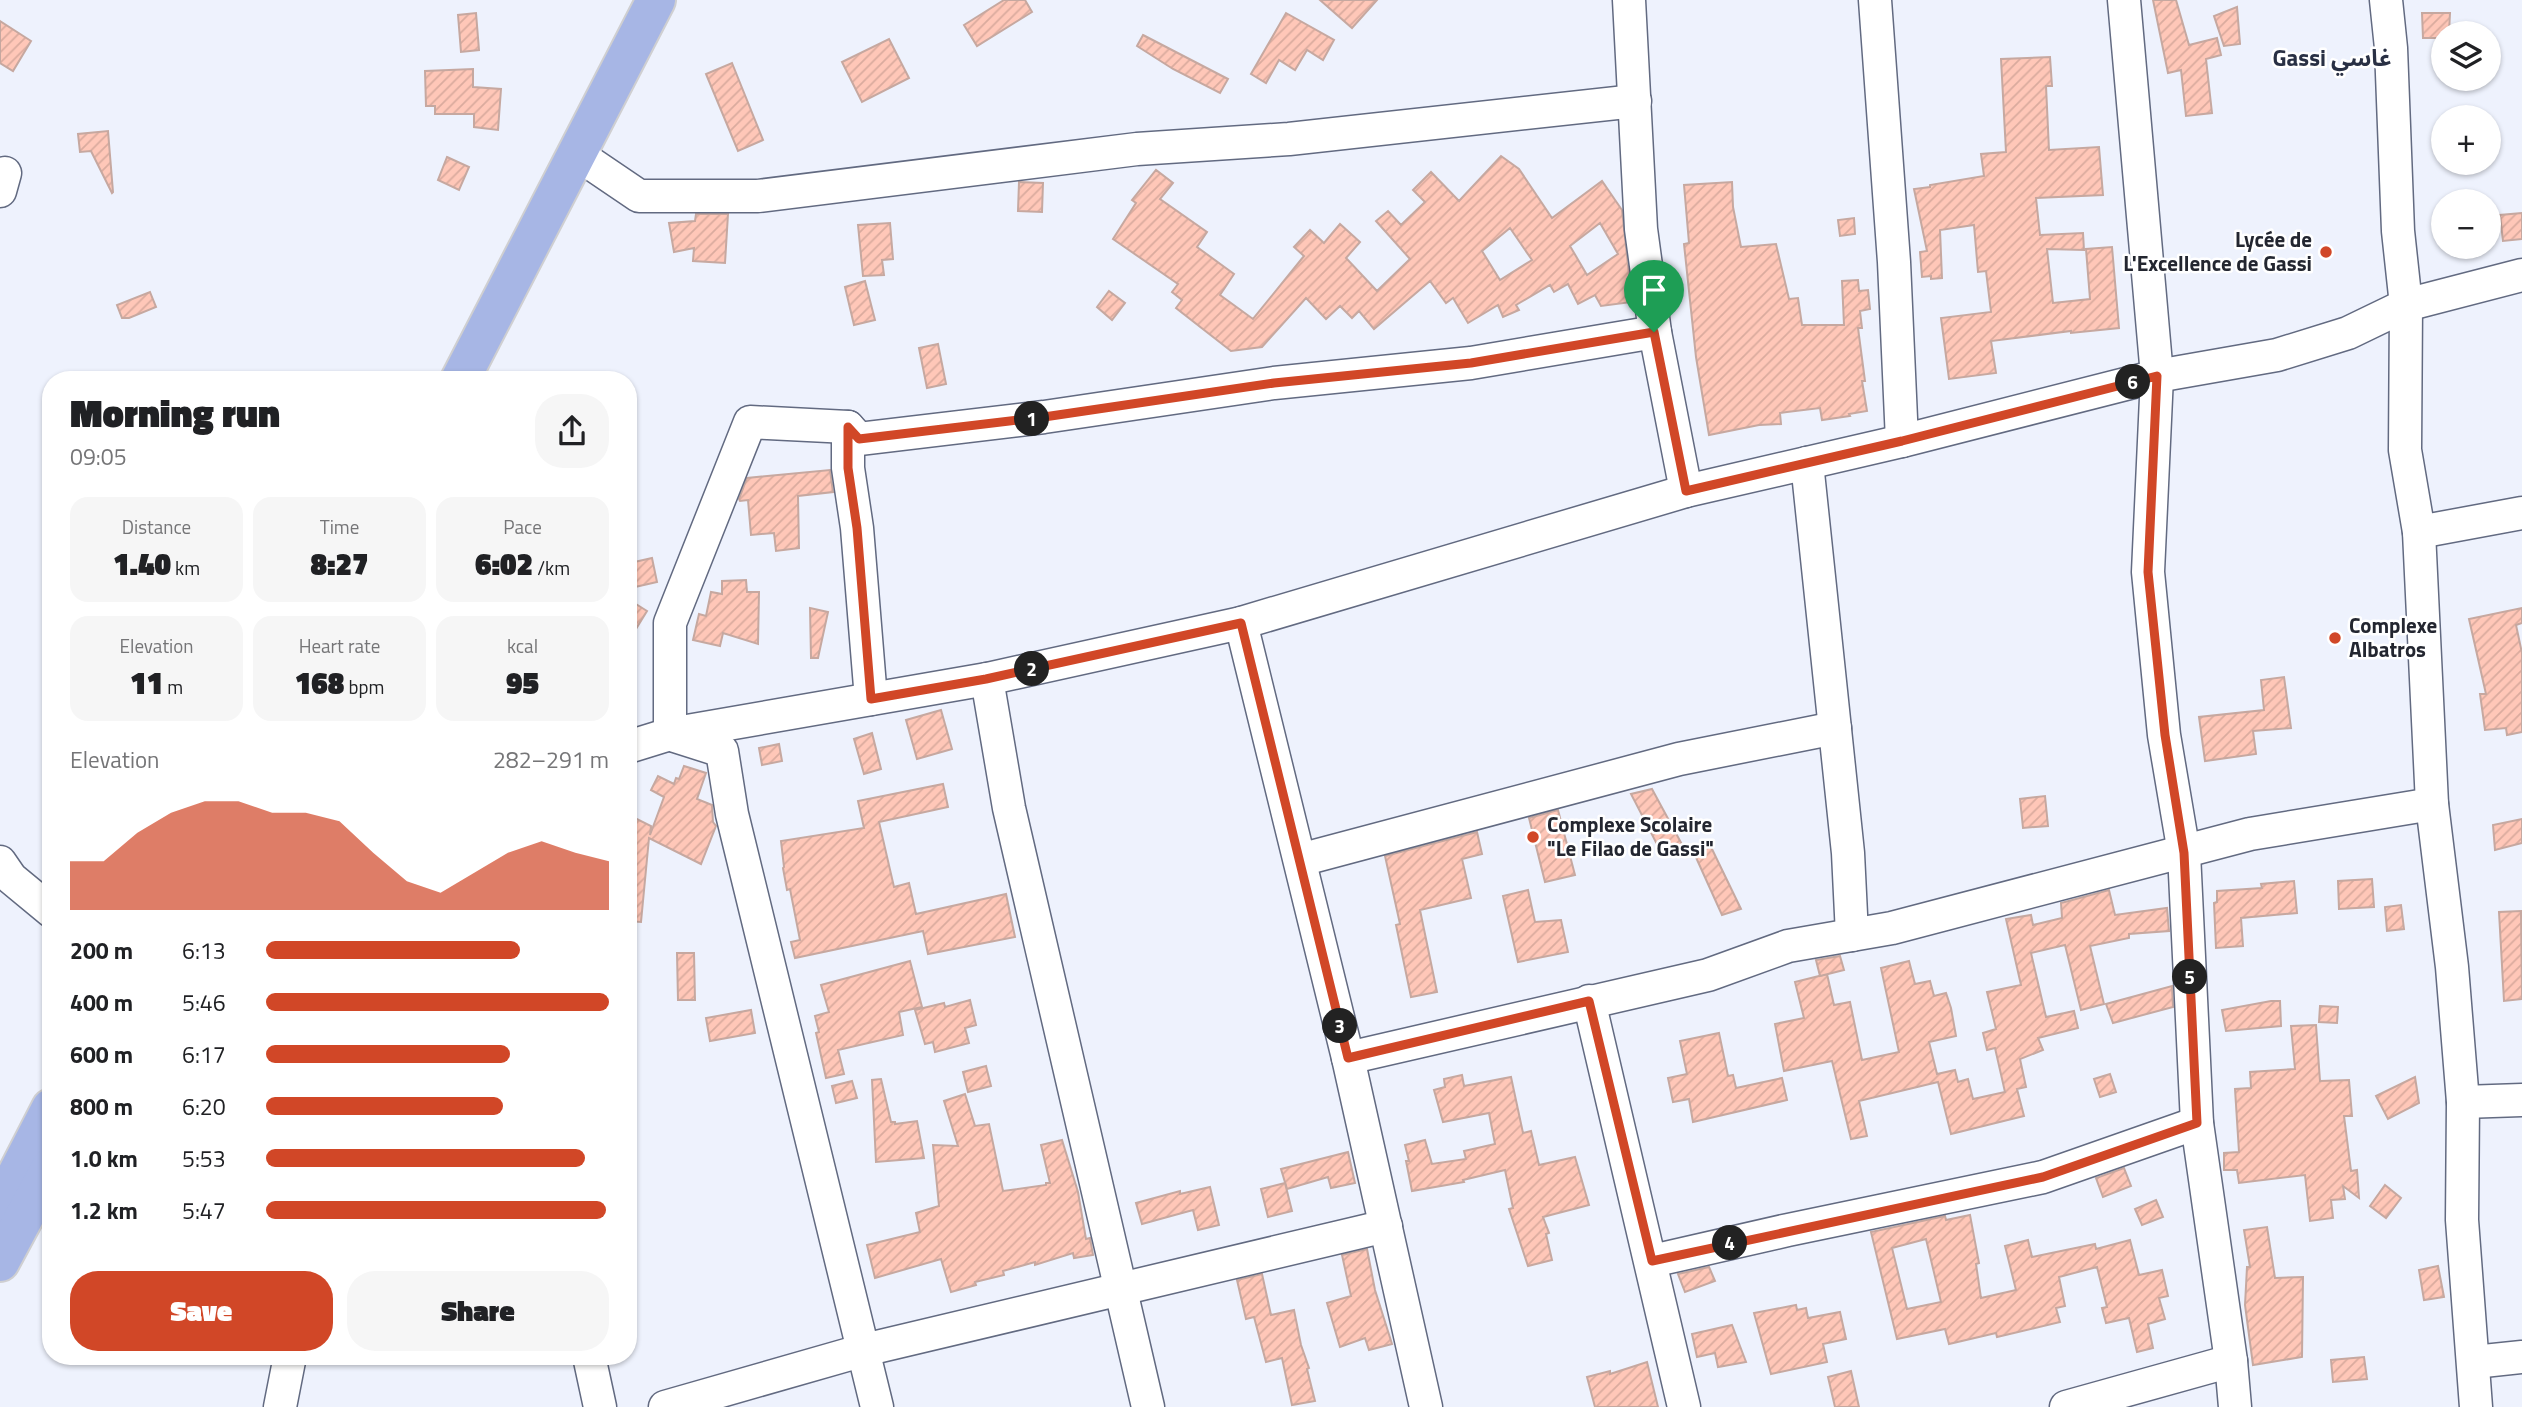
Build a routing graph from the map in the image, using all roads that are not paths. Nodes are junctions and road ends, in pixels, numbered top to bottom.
1 (629, 0) edge
2 (656, 0) edge
3 (1629, 0) edge
4 (1875, 0) edge
5 (2124, 0) edge
6 (2386, 0) edge
7 (1635, 100) junction
8 (577, 154) junction
9 (2522, 275) edge
10 (2406, 305) junction
11 (1654, 332) junction
12 (440, 371) edge
13 (465, 371) edge
14 (2157, 376) junction
15 (848, 427) junction
16 (1902, 441) junction
17 (1807, 463) junction
18 (1686, 491) junction
19 (2522, 513) edge
20 (2419, 532) junction
21 (1241, 623) junction
22 (986, 679) junction
23 (871, 699) junction
24 (1835, 728) junction
25 (670, 734) junction
26 (637, 744) edge
27 (2432, 804) junction
28 (2184, 853) junction
29 (1300, 860) junction
30 (0, 862) edge
31 (42, 904) edge
32 (1852, 935) junction
33 (1589, 1001) junction
34 (1348, 1058) junction
35 (2522, 1100) edge
36 (2463, 1102) junction
37 (2197, 1123) junction
38 (42, 1125) edge
39 (42, 1184) edge
40 (0, 1207) edge
41 (1386, 1226) junction
42 (1652, 1261) junction
43 (0, 1262) edge
44 (1121, 1291) junction
45 (864, 1350) junction
46 (2522, 1357) edge
47 (2231, 1361) junction
48 (2474, 1362) junction
49 (288, 1365) edge
50 (591, 1365) edge
51 (279, 1407) edge
52 (600, 1407) edge
53 (665, 1407) edge
54 (877, 1407) edge
55 (1148, 1407) edge
56 (1426, 1407) edge
57 (1684, 1407) edge
58 (2066, 1407) edge
59 (2235, 1407) edge
60 (2476, 1407) edge

1 - 12 main road
2 - 8 main road
3 - 7 street
4 - 16 street
5 - 14 street
6 - 10 street
7 - 8 street
7 - 11 street
8 - 13 main road
9 - 10 street
10 - 14 street
10 - 20 street
11 - 15 street
11 - 18 street
14 - 16 street
14 - 28 street
15 - 23 street
15 - 25 street
16 - 17 street
17 - 18 street
17 - 24 street
18 - 21 street
19 - 20 street
20 - 27 street
21 - 22 street
21 - 29 street
22 - 23 street
22 - 44 street
23 - 25 street
24 - 29 street
24 - 32 street
25 - 26 street
25 - 45 street
27 - 28 street
27 - 36 street
28 - 32 street
28 - 37 street
29 - 34 street
30 - 31 street
32 - 33 street
33 - 34 street
33 - 42 street
34 - 41 street
35 - 36 street
36 - 48 street
37 - 42 street
37 - 47 street
38 - 40 main road
39 - 43 main road
41 - 44 street
41 - 56 street
42 - 57 street
44 - 45 street
44 - 55 street
45 - 53 street
45 - 54 street
46 - 48 street
47 - 58 street
47 - 59 street
48 - 60 street
49 - 51 street
50 - 52 street

